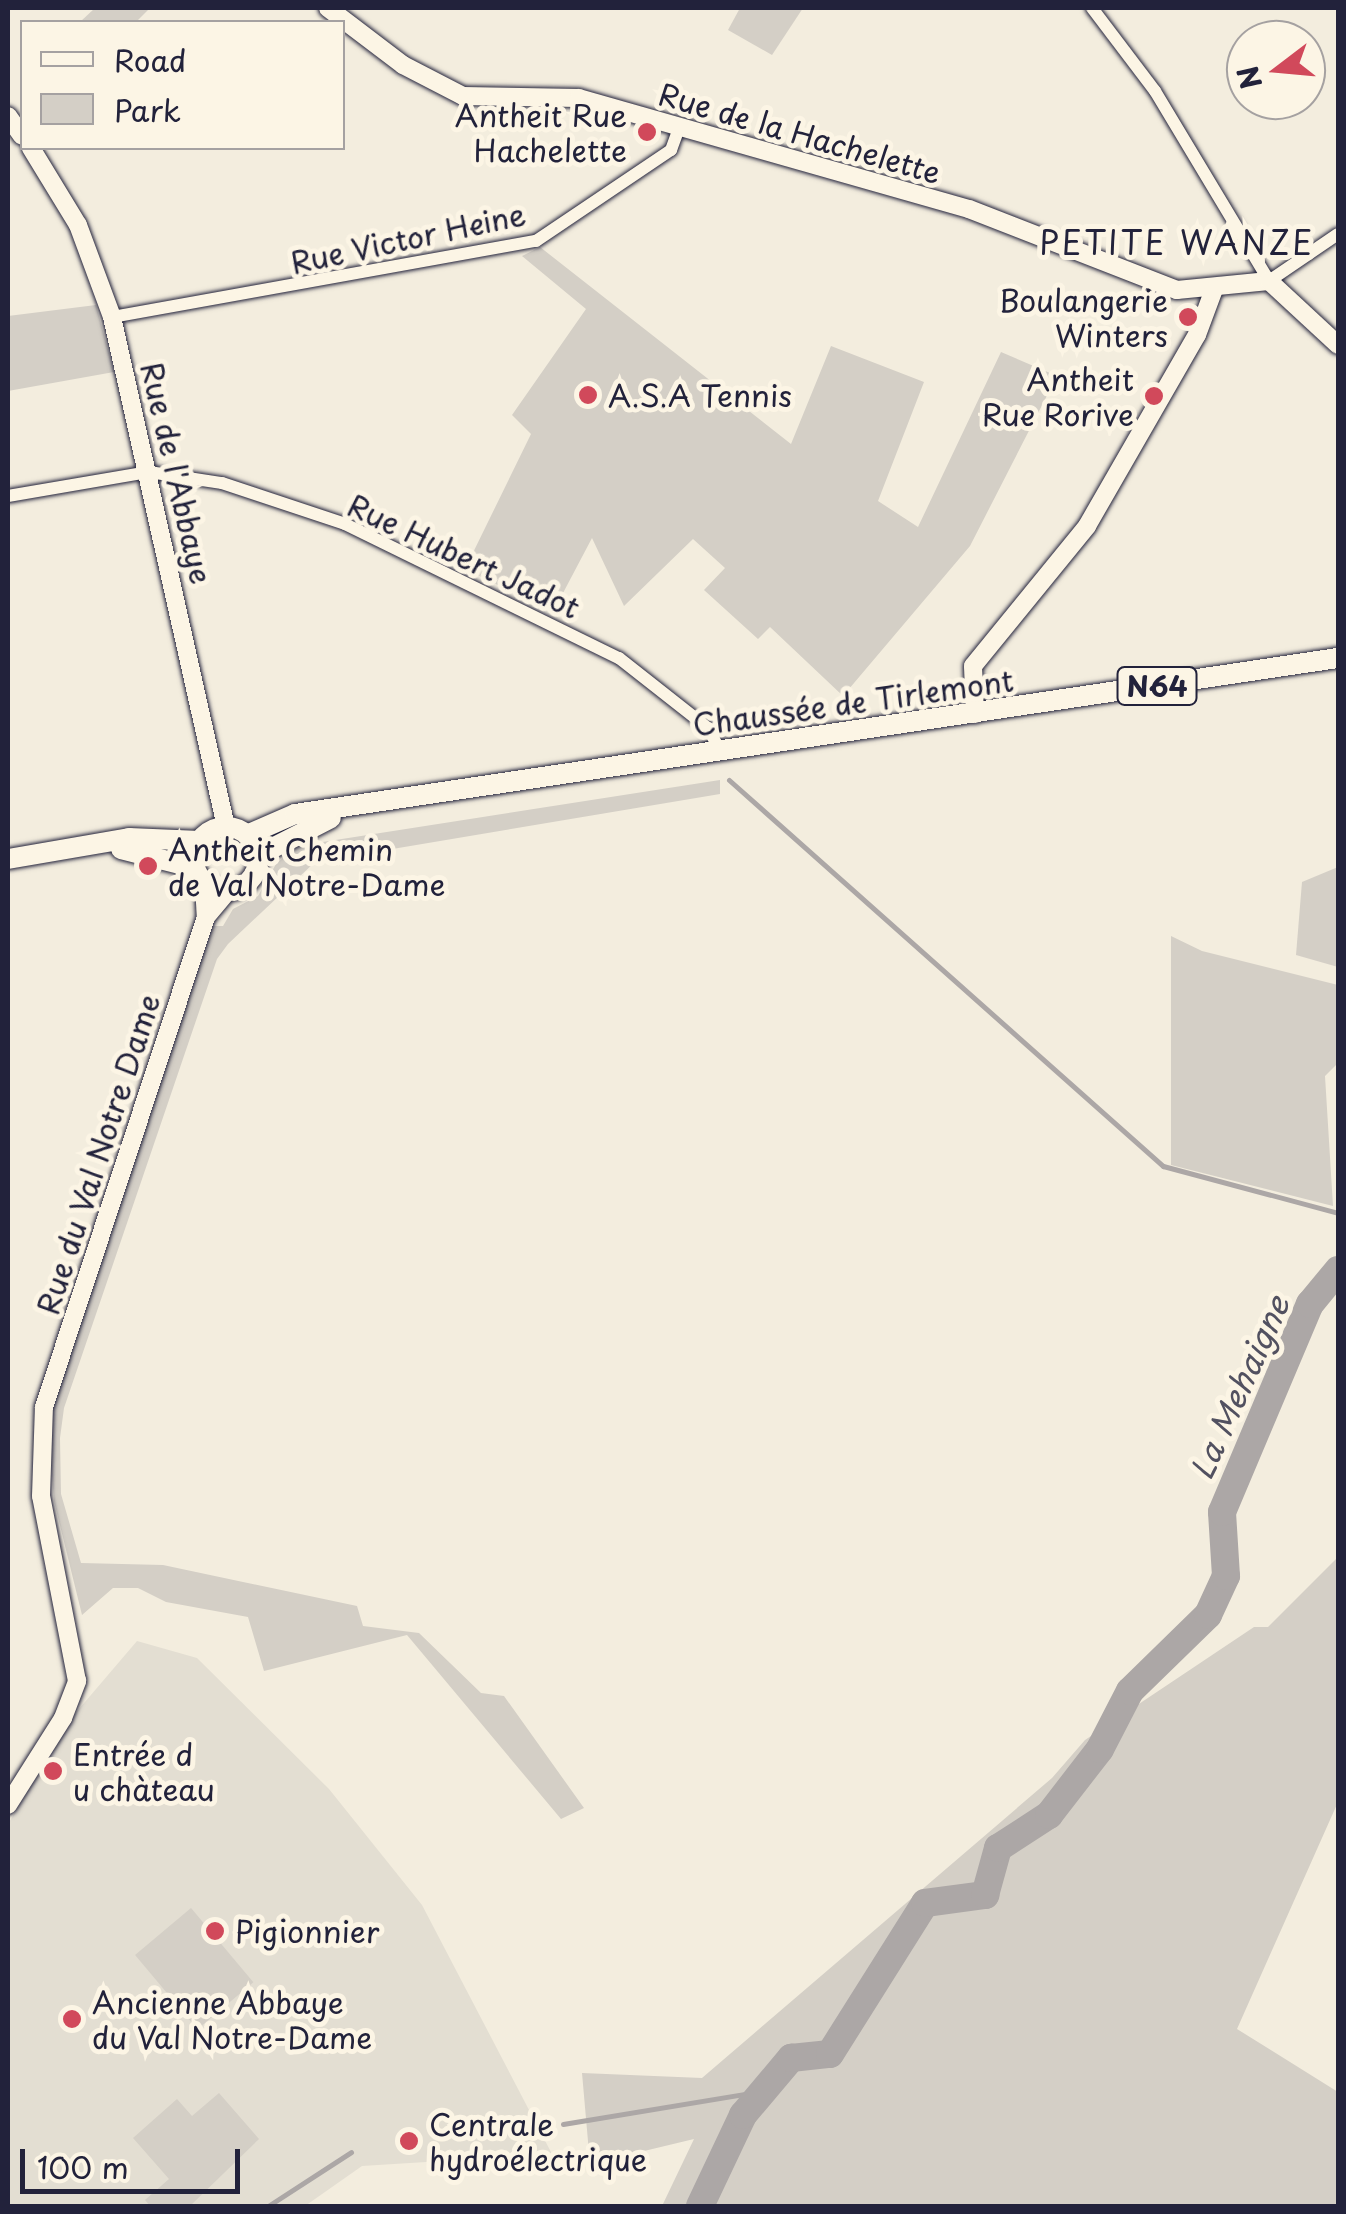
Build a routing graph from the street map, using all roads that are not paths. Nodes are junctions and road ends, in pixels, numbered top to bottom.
1 (1092, 8) edge
2 (345, 21) edge
3 (678, 131) junction
4 (32, 150) edge
5 (1338, 234) edge
6 (1270, 281) junction
7 (1214, 289) junction
8 (112, 317) junction
9 (1338, 345) edge
10 (150, 472) junction
11 (8, 496) edge
12 (1338, 658) edge
13 (975, 714) junction
14 (721, 752) junction
15 (377, 803) junction
16 (226, 827) junction
17 (247, 835) junction
18 (200, 840) junction
19 (94, 846) junction
20 (258, 856) junction
21 (8, 859) edge
22 (199, 875) junction
23 (228, 892) junction
24 (206, 918) junction
25 (8, 1804) edge

1 - 6 street
2 - 3 street, Rue de la Hachelette
3 - 7 street, Rue de la Hachelette
3 - 8 street, Rue Victor Heine
4 - 8 street, Rue de l'Abbaye
5 - 6 street
6 - 7 street, Rue de la Hachelette
6 - 9 street
7 - 13 street
8 - 10 street, Rue de l'Abbaye
10 - 11 street, Rue Hubert Jadot
10 - 14 street, Rue Hubert Jadot
10 - 16 street, Rue de l'Abbaye
12 - 13 main road, Chaussée de Tirlemont / N64
13 - 14 main road, Chaussée de Tirlemont / N64
14 - 15 main road, Chaussée de Tirlemont / N64
15 - 17 main road, Chaussée de Tirlemont / N64
15 - 20 main road, Chaussée de Tirlemont / N64
16 - 17 main road
16 - 18 main road
17 - 20 main road
18 - 19 main road
18 - 22 main road
19 - 21 main road
19 - 22 main road
20 - 23 main road, Chaussée de Tirlemont / N64
22 - 23 main road
22 - 24 street, Rue du Val Notre Dame
23 - 24 street, Rue du Val Notre Dame
24 - 25 street, Rue du Val Notre Dame

